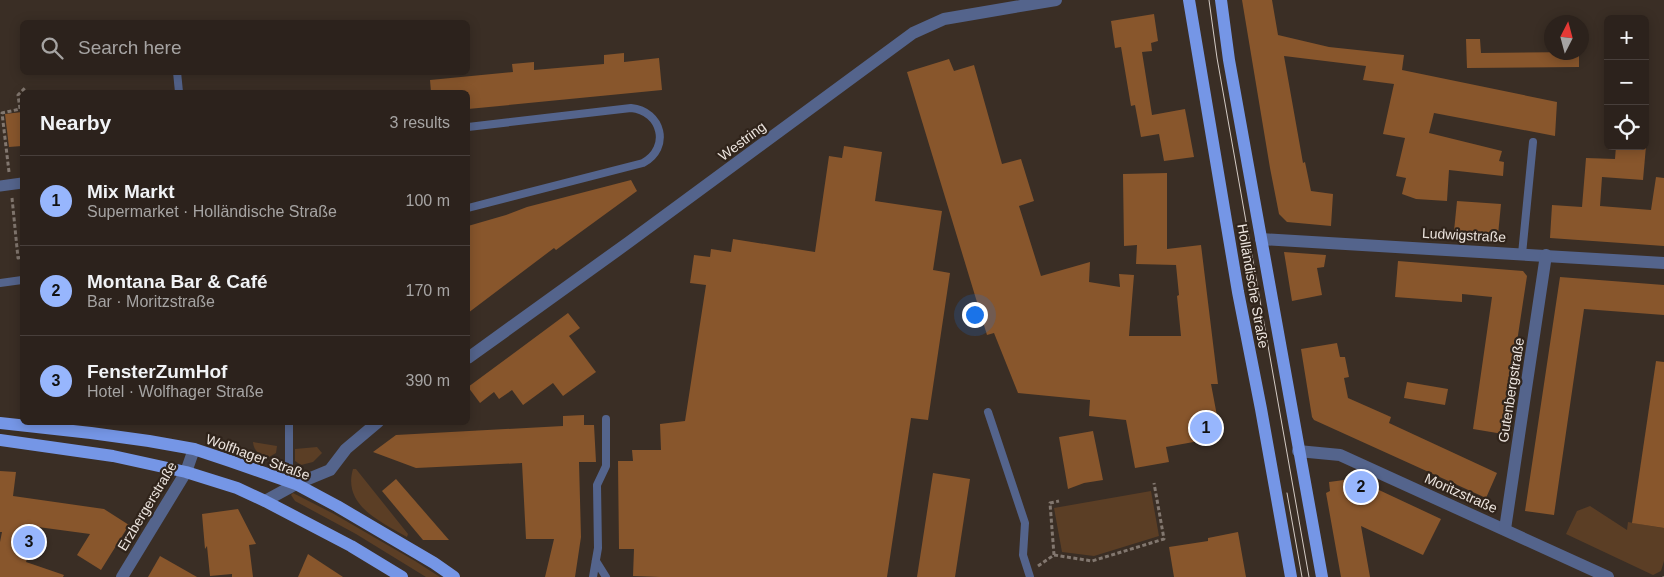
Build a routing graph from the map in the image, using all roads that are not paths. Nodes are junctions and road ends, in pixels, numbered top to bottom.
1 (1056, 0) edge
2 (1189, 0) edge
3 (1221, 0) edge
4 (177, 75) edge
5 (179, 90) edge
6 (470, 127) edge
7 (1533, 142) dead end
8 (20, 183) edge
9 (5, 185) edge
10 (470, 207) edge
11 (1261, 239) junction
12 (1522, 254) junction
13 (1546, 255) junction
14 (1664, 263) edge
15 (20, 280) edge
16 (0, 283) edge
17 (470, 357) edge
18 (988, 412) dead end
19 (606, 419) dead end
20 (0, 423) edge
21 (289, 425) edge
22 (374, 425) edge
23 (0, 440) edge
24 (194, 449) junction
25 (1298, 451) junction
26 (186, 472) junction
27 (292, 483) junction
28 (265, 501) junction
29 (1505, 529) junction
30 (596, 561) junction
31 (1030, 575) edge
32 (122, 577) edge
33 (402, 577) edge
34 (454, 577) edge
35 (593, 577) edge
36 (606, 577) edge
37 (1290, 577) edge
38 (1322, 577) edge
39 (1608, 577) edge

1 - 17 street, Westring
2 - 37 main road, Holländische Straße
3 - 11 main road, Holländische Straße
4 - 5 lane
6 - 10 lane
7 - 12 lane
8 - 9 street
11 - 12 street, Ludwigstraße
11 - 25 main road, Holländische Straße
12 - 13 street, Ludwigstraße
13 - 14 street, Ludwigstraße
13 - 29 street, Gutenbergstraße
15 - 16 lane
18 - 31 lane
19 - 30 lane
20 - 24 main road, Wolfhager Straße
21 - 27 lane
22 - 27 street
23 - 26 main road
24 - 26 street, Erzbergerstraße
24 - 27 main road, Wolfhager Straße
25 - 29 street, Moritzstraße
25 - 38 main road, Holländische Straße
26 - 28 main road
26 - 32 street, Erzbergerstraße
27 - 28 street
27 - 34 main road, Wolfhager Straße
28 - 33 main road
29 - 39 street, Moritzstraße
30 - 35 lane
30 - 36 lane

